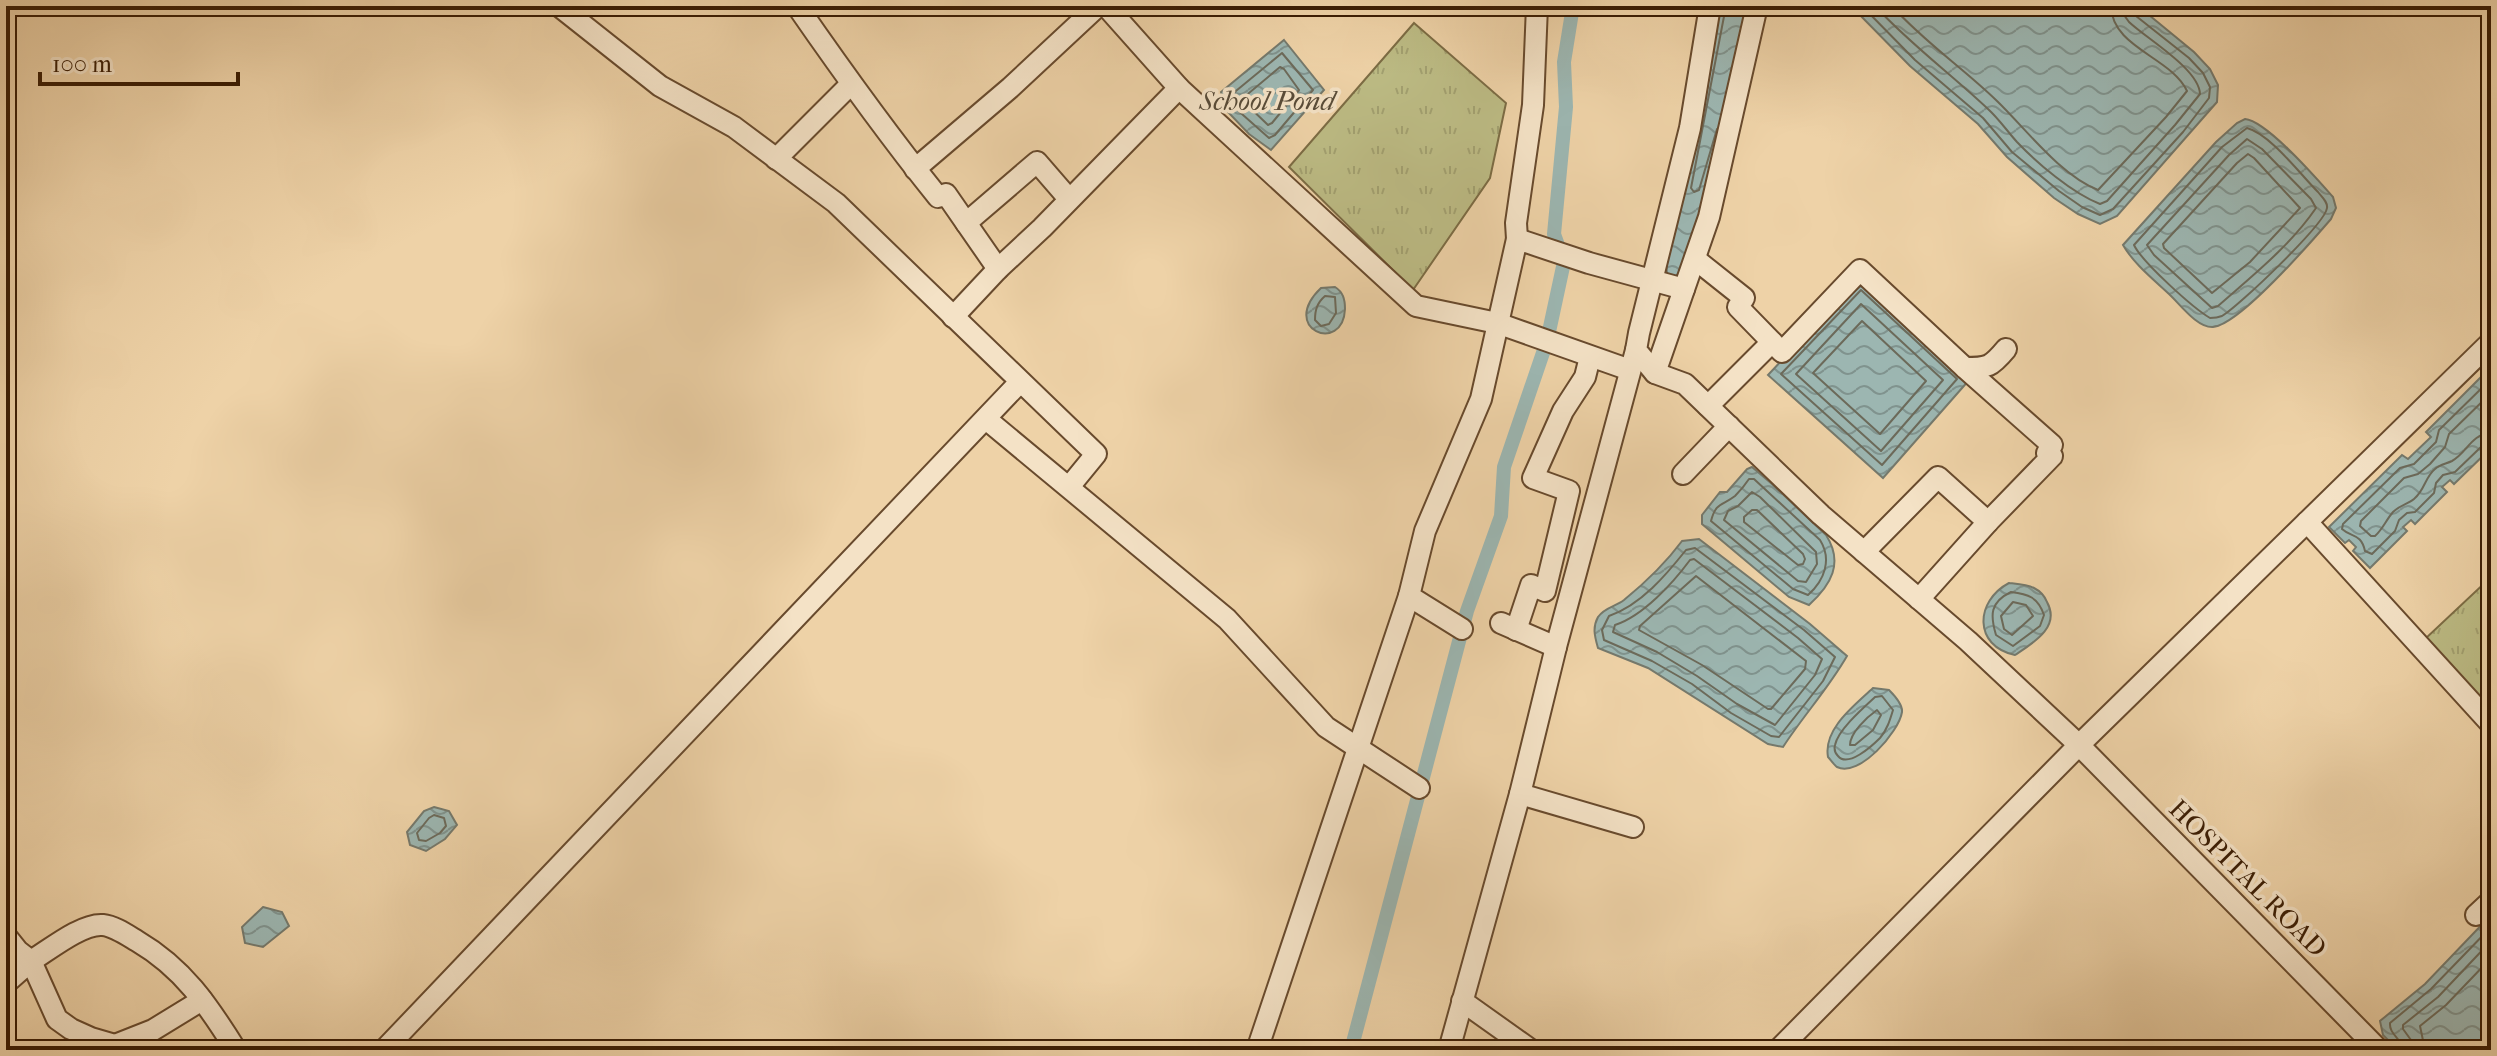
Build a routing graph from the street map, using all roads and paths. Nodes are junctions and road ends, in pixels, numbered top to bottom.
1 (559, 6) edge
2 (797, 6) edge
3 (1098, 6) edge
4 (1106, 6) edge
5 (1537, 6) edge
6 (1710, 6) edge
7 (1757, 6) edge
8 (2487, 6) edge
9 (2491, 10) edge
10 (851, 84) junction
11 (1179, 88) junction
12 (776, 159) junction
13 (915, 169) junction
14 (1069, 199) junction
15 (966, 223) junction
16 (1517, 239) junction
17 (1695, 259) junction
18 (998, 269) junction
19 (1652, 280) junction
20 (1684, 289) junction
21 (953, 317) junction
22 (1497, 323) junction
23 (1772, 342) junction
24 (2491, 342) edge
25 (2006, 349) dead end
26 (1635, 351) junction
27 (1590, 357) junction
28 (1965, 368) junction
29 (1655, 373) junction
30 (1020, 382) junction
31 (1708, 406) junction
32 (986, 419) junction
33 (1729, 426) junction
34 (1683, 474) dead end
35 (1069, 487) junction
36 (1988, 522) junction
37 (2307, 522) junction
38 (1864, 552) junction
39 (1409, 596) junction
40 (1919, 599) junction
41 (1462, 629) dead end
42 (1556, 647) junction
43 (2491, 724) edge
44 (2079, 745) junction
45 (1358, 749) junction
46 (1419, 788) dead end
47 (1520, 794) junction
48 (1633, 827) dead end
49 (6, 936) edge
50 (31, 961) junction
51 (6, 983) edge
52 (202, 1000) junction
53 (1462, 1001) junction
54 (236, 1050) edge
55 (384, 1050) edge
56 (1257, 1050) edge
57 (1449, 1050) edge
58 (1531, 1050) edge
59 (1778, 1050) edge
60 (2379, 1050) edge

1 - 12 street
2 - 10 street
3 - 13 street
4 - 11 street
5 - 16 street
6 - 19 street
7 - 17 street
8 - 9 street
10 - 12 street
10 - 13 street
11 - 14 street
11 - 22 street
12 - 21 street
13 - 15 street
14 - 15 street
14 - 18 street
15 - 18 street
16 - 19 street
16 - 22 street
17 - 20 street
17 - 23 street
18 - 21 street
19 - 20 street
19 - 26 street
20 - 29 street
21 - 30 street
22 - 27 street
22 - 39 street
23 - 28 street
23 - 31 street
24 - 37 street
25 - 28 street
26 - 27 street
26 - 29 street
26 - 42 street
27 - 42 street
28 - 36 street
29 - 31 street, HOSPITAL ROAD
30 - 32 street
30 - 35 street
31 - 33 street, HOSPITAL ROAD
32 - 35 street
32 - 55 street
33 - 34 street
33 - 38 street, HOSPITAL ROAD
35 - 45 street
36 - 38 street
36 - 40 street
37 - 43 street
37 - 44 street
38 - 40 street, HOSPITAL ROAD
39 - 41 street
39 - 45 street
40 - 44 street, HOSPITAL ROAD
42 - 47 street
44 - 59 street
44 - 60 street, HOSPITAL ROAD
45 - 46 street
45 - 56 street
47 - 48 street
47 - 53 street
49 - 50 street
50 - 51 street
50 - 52 street
50 - 52 street
52 - 54 street
53 - 57 street
53 - 58 street

